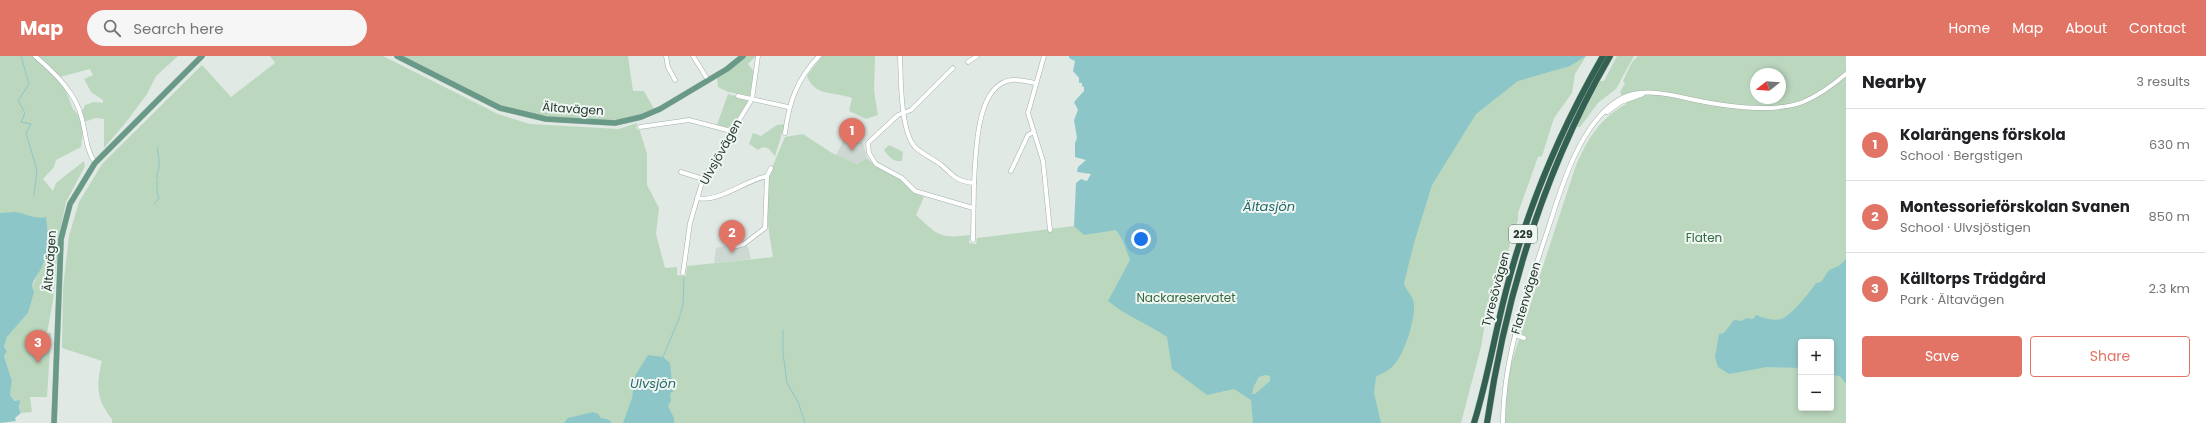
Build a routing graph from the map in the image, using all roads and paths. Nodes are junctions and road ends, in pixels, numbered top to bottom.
1 (35, 56) edge
2 (202, 56) edge
3 (397, 56) edge
4 (666, 56) edge
5 (693, 56) edge
6 (744, 56) edge
7 (758, 56) edge
8 (819, 56) edge
9 (900, 56) edge
10 (977, 56) edge
11 (1044, 56) edge
12 (1603, 56) edge
13 (1610, 56) edge
14 (968, 62) dead end
15 (953, 68) dead end
16 (1846, 74) edge
17 (676, 80) dead end
18 (708, 80) junction
19 (1036, 83) junction
20 (738, 96) dead end
21 (752, 99) junction
22 (788, 107) junction
23 (904, 113) junction
24 (640, 127) dead end
25 (731, 131) junction
26 (1034, 132) junction
27 (785, 133) dead end
28 (95, 163) junction
29 (771, 168) dead end
30 (1011, 171) dead end
31 (681, 172) dead end
32 (767, 176) junction
33 (703, 179) junction
34 (974, 182) junction
35 (697, 198) junction
36 (973, 208) junction
37 (1050, 230) dead end
38 (973, 240) dead end
39 (733, 247) dead end
40 (683, 273) dead end
41 (1515, 335) junction
42 (1524, 338) dead end
43 (54, 423) edge
44 (1474, 423) edge
45 (1487, 423) edge
46 (1503, 423) edge

1 - 28 street
2 - 28 main road, Ältavägen
3 - 18 main road, Ältavägen
4 - 17 street
5 - 18 street
6 - 18 main road, Ältavägen
7 - 21 street, Ulvsjövägen
8 - 22 street
9 - 23 street
10 - 14 street
11 - 19 street
12 - 44 highway, Tyresövägen / 229
13 - 45 highway, Tyresövägen / 229
15 - 23 street
16 - 41 street, Flatenvägen
19 - 26 street
19 - 34 street
20 - 21 street
21 - 22 street
21 - 25 street, Ulvsjövägen
22 - 27 street
23 - 34 street
23 - 36 street
24 - 25 street
25 - 33 street, Ulvsjövägen
26 - 30 street
26 - 37 street
28 - 43 main road, Ältavägen
29 - 32 street
31 - 33 street
32 - 35 street
32 - 39 street
33 - 35 street, Ulvsjövägen
34 - 36 street
35 - 40 street, Ulvsjövägen
36 - 38 street
41 - 42 street
41 - 46 street, Flatenvägen

